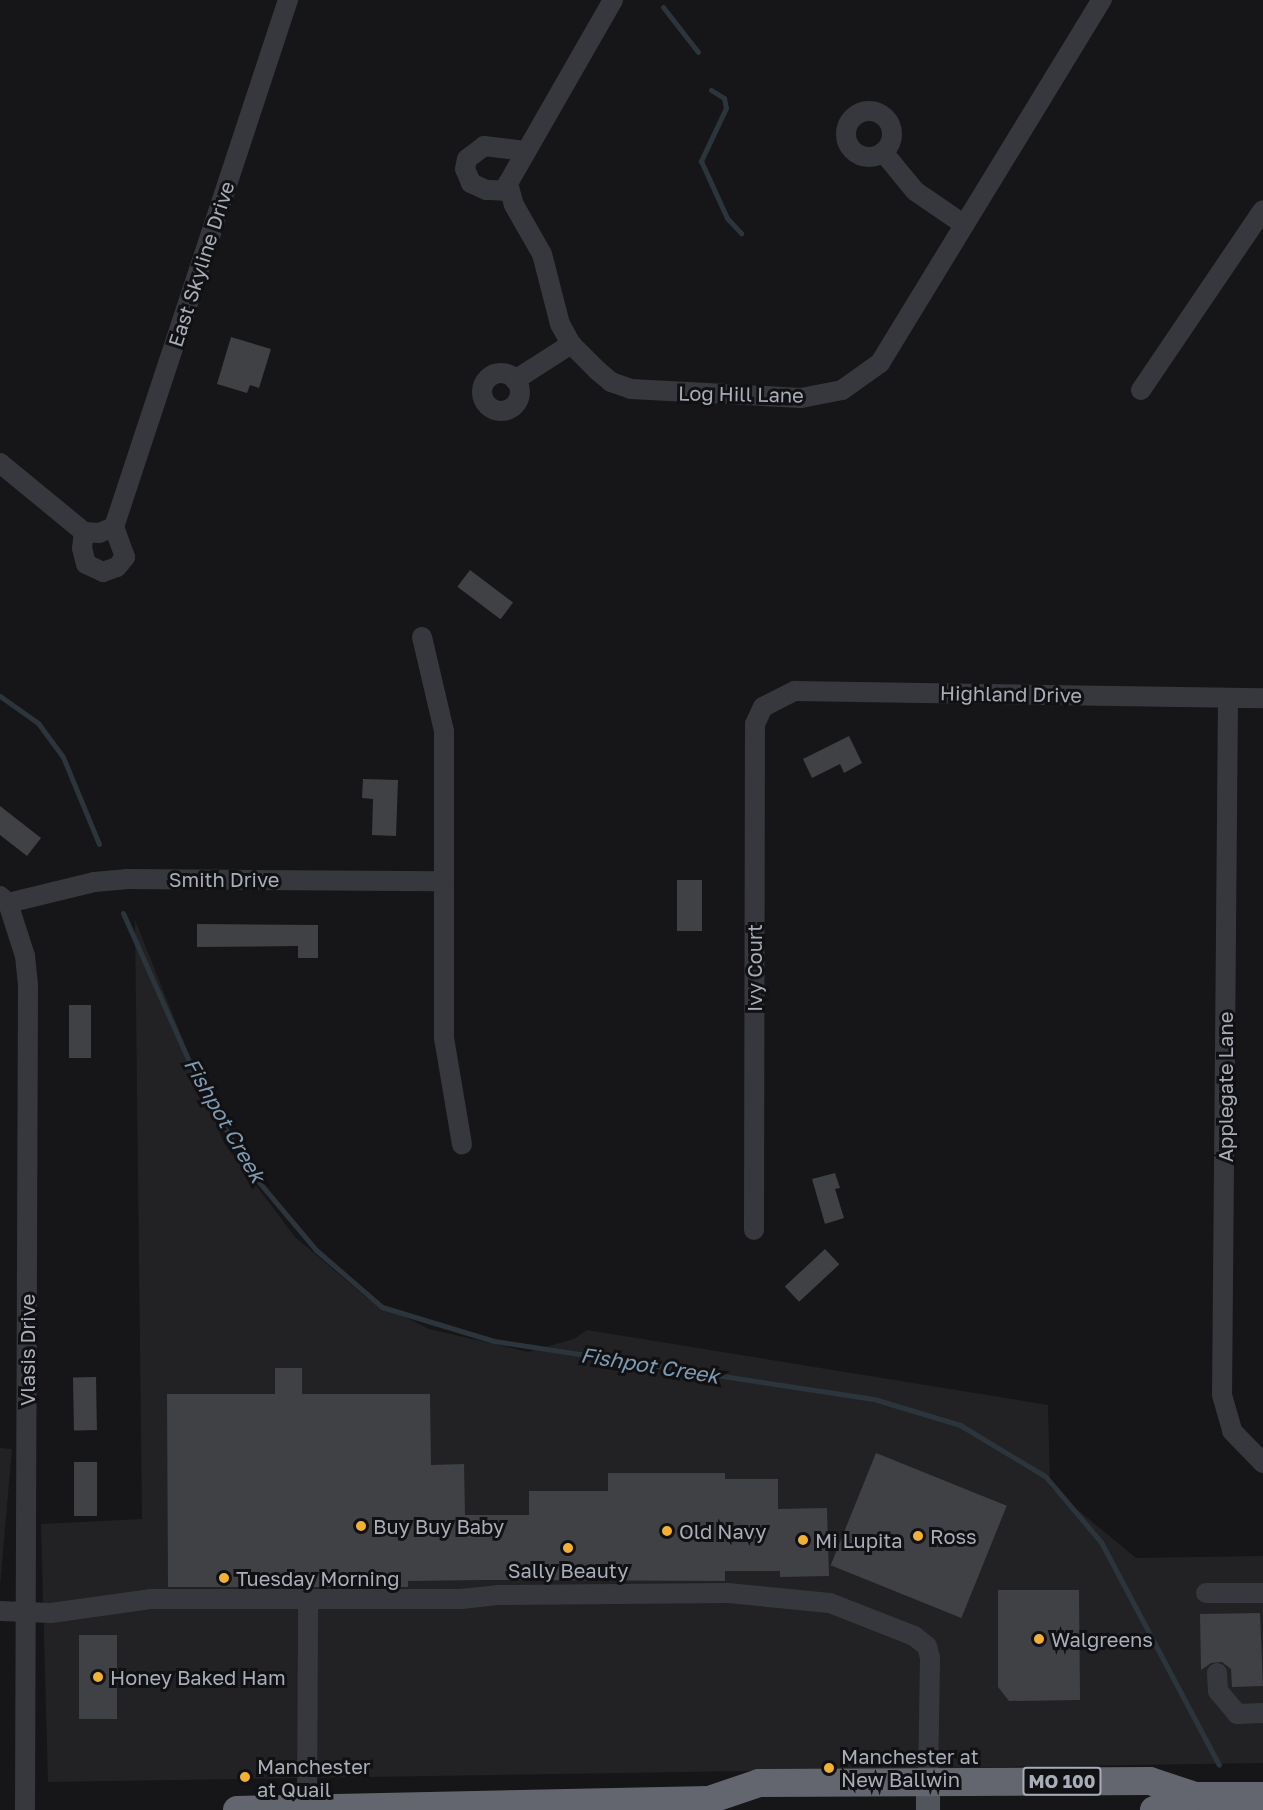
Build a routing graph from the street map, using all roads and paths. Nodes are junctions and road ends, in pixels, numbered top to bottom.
1 (288, 0) edge
2 (613, 0) edge
3 (1102, 0) edge
4 (524, 151) junction
5 (883, 152) dead end
6 (508, 191) junction
7 (1263, 210) edge
8 (963, 224) junction
9 (571, 344) junction
10 (515, 380) dead end
11 (1142, 390) dead end
12 (0, 463) edge
13 (114, 526) junction
14 (84, 532) junction
15 (422, 637) dead end
16 (1228, 698) junction
17 (1263, 698) edge
18 (763, 707) joint
19 (442, 881) junction
20 (4, 899) edge
21 (462, 1144) dead end
22 (754, 1230) dead end
23 (1263, 1463) edge
24 (1206, 1593) dead end
25 (1263, 1593) edge
26 (308, 1599) junction
27 (0, 1611) edge
28 (26, 1612) junction
29 (1217, 1673) dead end
30 (1263, 1713) edge
31 (928, 1796) edge
32 (1195, 1796) junction
33 (1263, 1796) edge
34 (724, 1806) edge
35 (602, 1807) edge
36 (25, 1810) edge
37 (237, 1810) edge
38 (307, 1810) edge
39 (1154, 1810) edge

1 - 13 street, East Skyline Drive
2 - 4 street
3 - 8 street, Log Hill Lane
4 - 6 street
4 - 6 street
5 - 8 street
6 - 9 street, Log Hill Lane
7 - 11 street
8 - 9 street, Log Hill Lane
9 - 10 street
12 - 14 street
13 - 14 street
13 - 14 street
15 - 19 street
16 - 17 street, Highland Drive
16 - 18 street, Highland Drive
16 - 23 street, Applegate Lane
18 - 22 street, Ivy Court
19 - 20 street, Smith Drive
19 - 21 street
20 - 28 street, Vlasis Drive
24 - 25 street
26 - 28 street
26 - 31 street
26 - 38 street
27 - 28 street
28 - 36 street, Vlasis Drive
29 - 30 street
31 - 32 highway, MO 100
31 - 34 highway, MO 100
32 - 33 highway, MO 100
32 - 39 highway, MO 100
34 - 35 highway, MO 100
35 - 38 highway, MO 100
37 - 38 highway, MO 100

